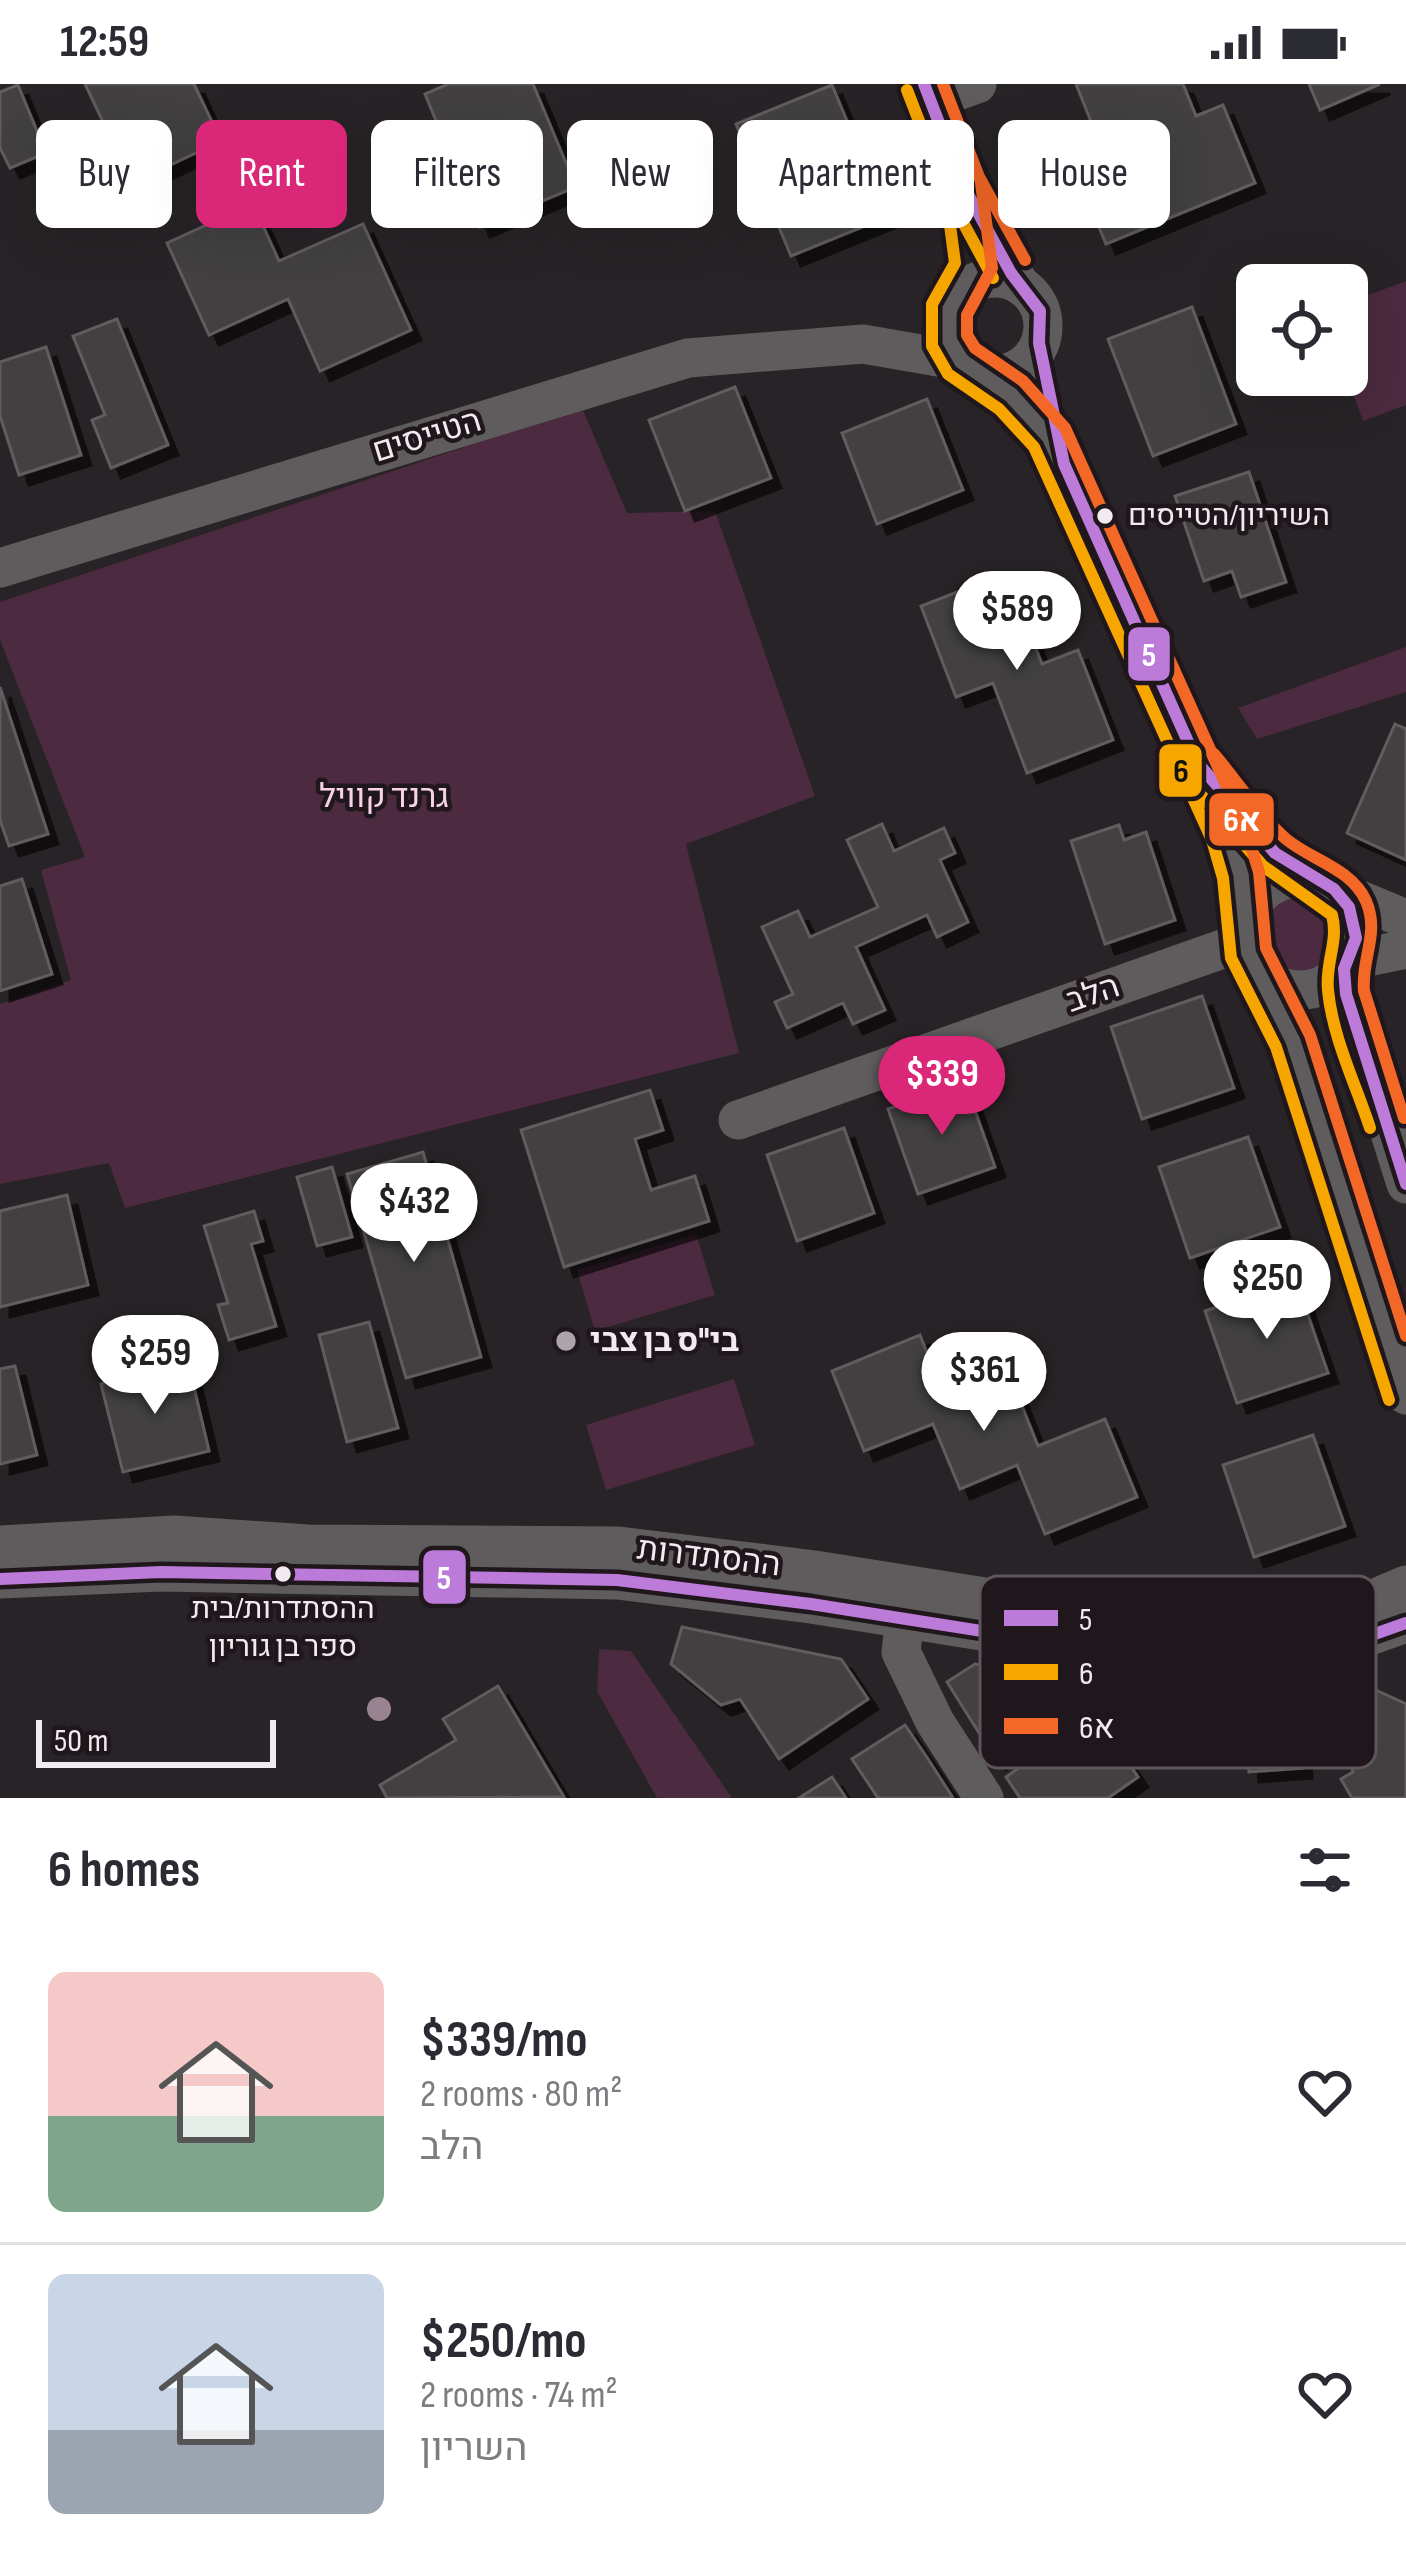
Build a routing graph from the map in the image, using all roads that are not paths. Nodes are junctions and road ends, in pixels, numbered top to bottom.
1 (977, 84) edge
2 (927, 93) edge
3 (974, 204) edge
4 (969, 228) edge
5 (1020, 285) junction
6 (959, 294) junction
7 (1039, 343) junction
8 (863, 344) junction
9 (972, 366) junction
10 (1064, 464) junction
11 (0, 568) edge
12 (1197, 762) junction
13 (1325, 885) junction
14 (1406, 919) edge
15 (1251, 946) junction
16 (1406, 950) edge
17 (1347, 965) junction
18 (738, 1120) dead end
19 (1406, 1184) edge
20 (1406, 1395) edge
21 (0, 1545) edge
22 (0, 1579) edge
23 (1406, 1585) edge
24 (1376, 1598) edge
25 (907, 1602) junction
26 (980, 1609) edge
27 (980, 1618) edge
28 (1406, 1623) edge
29 (1376, 1634) edge
30 (984, 1798) edge

1 - 2 street
3 - 5 street
4 - 6 street
5 - 6 street
5 - 7 street
6 - 8 street, הטייסים
6 - 9 street
7 - 9 street
7 - 10 street
8 - 9 street, הטייסים
8 - 11 street, הטייסים
9 - 10 street
10 - 12 street
12 - 13 street
12 - 15 street
13 - 14 street
13 - 15 street
13 - 17 street
15 - 17 street
15 - 18 street, הלב
15 - 20 street
16 - 17 street
17 - 19 street
21 - 25 street, ההסתדרות
22 - 25 street, ההסתדרות
23 - 24 street, ההסתדרות
25 - 26 street, ההסתדרות
25 - 27 street, ההסתדרות
25 - 30 street
28 - 29 street, ההסתדרות

